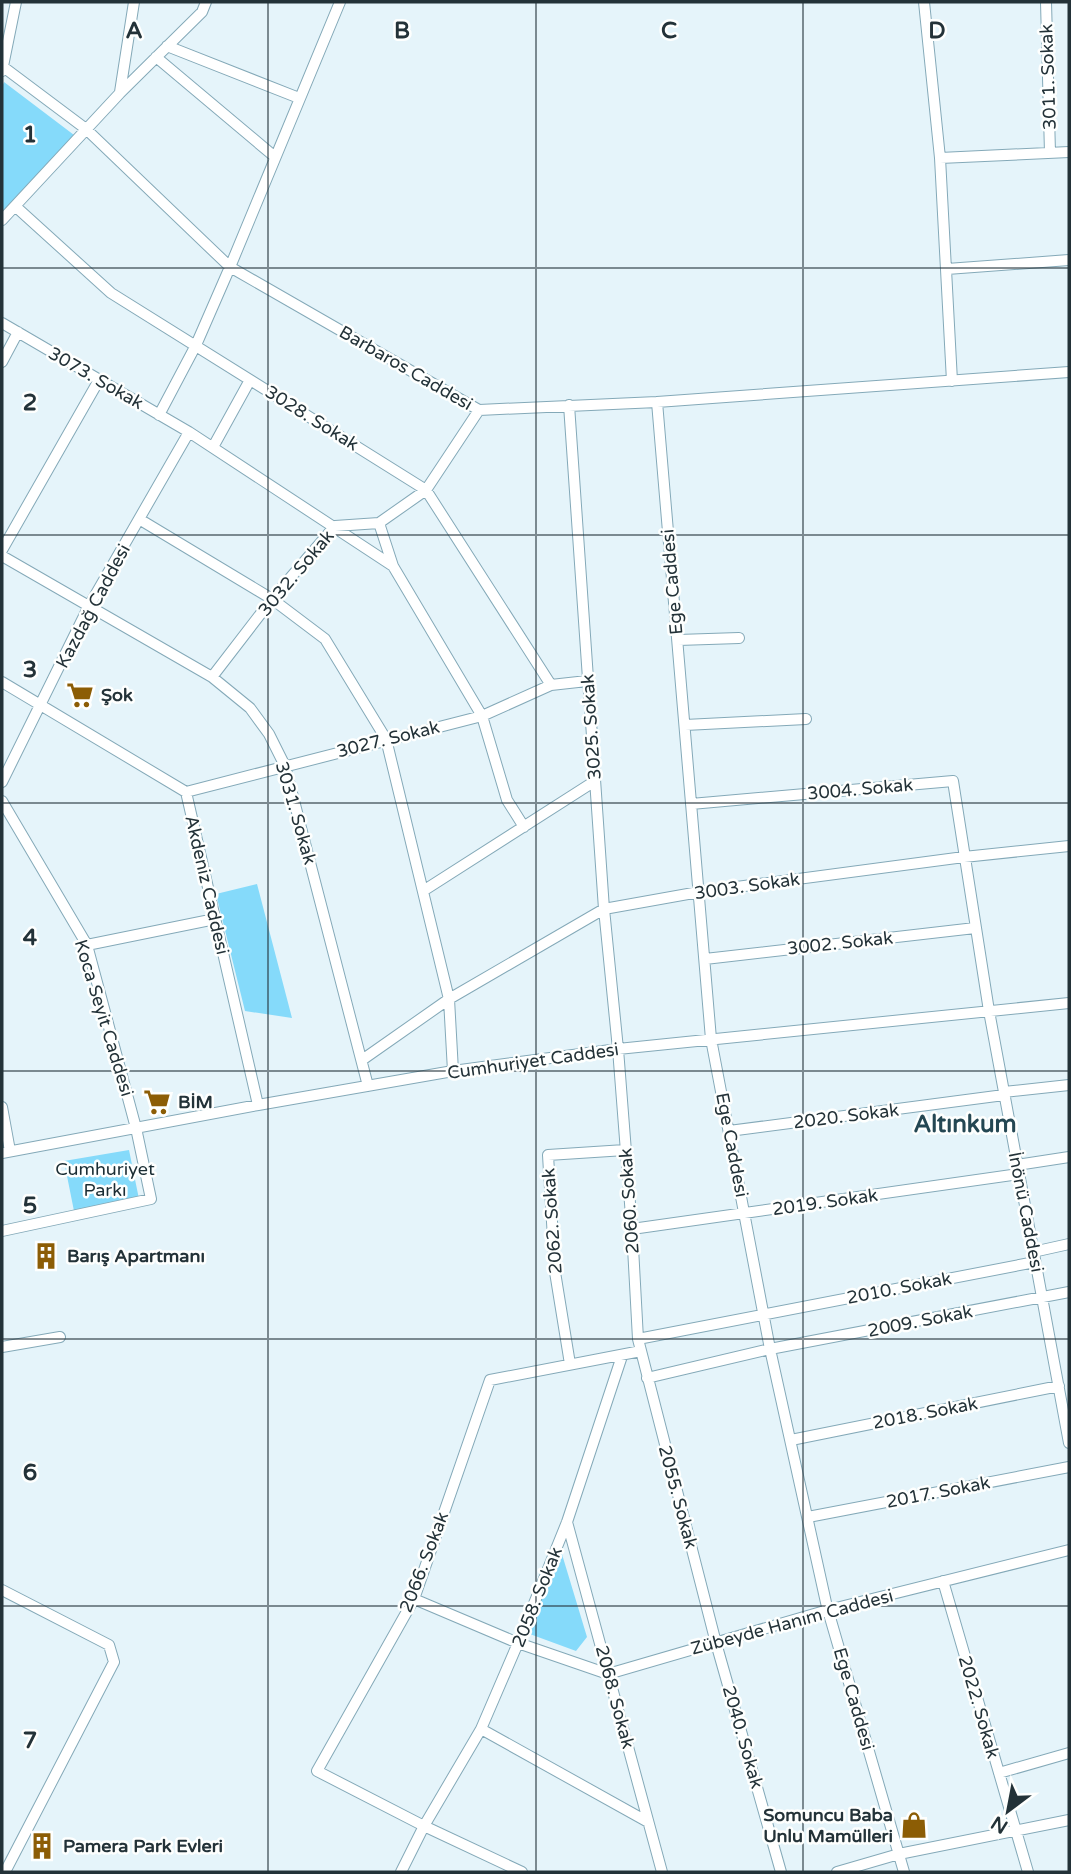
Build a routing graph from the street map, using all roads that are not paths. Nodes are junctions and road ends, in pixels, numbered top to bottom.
1 (16, 2) edge
2 (134, 2) edge
3 (206, 2) edge
4 (340, 2) edge
5 (924, 2) edge
6 (1046, 2) edge
7 (167, 46) junction
8 (156, 57) junction
9 (2, 68) edge
10 (120, 93) junction
11 (299, 99) junction
12 (86, 130) junction
13 (1069, 152) edge
14 (1050, 153) junction
15 (275, 157) junction
16 (940, 158) junction
17 (15, 206) junction
18 (2, 220) edge
19 (1069, 260) edge
20 (230, 267) junction
21 (947, 269) junction
22 (2, 323) edge
23 (18, 332) junction
24 (196, 345) junction
25 (2, 362) edge
26 (1069, 372) edge
27 (99, 380) junction
28 (250, 380) junction
29 (952, 381) junction
30 (657, 402) junction
31 (569, 405) junction
32 (479, 410) junction
33 (159, 415) junction
34 (189, 432) junction
35 (213, 447) junction
36 (426, 490) junction
37 (139, 519) junction
38 (379, 523) junction
39 (335, 526) junction
40 (2, 550) edge
41 (2, 556) edge
42 (393, 566) junction
43 (272, 599) junction
44 (89, 606) junction
45 (739, 638) dead end
46 (678, 640) junction
47 (212, 677) junction
48 (587, 681) junction
49 (2, 682) edge
50 (551, 685) junction
51 (41, 706) junction
52 (482, 716) junction
53 (806, 719) dead end
54 (685, 725) junction
55 (386, 739) junction
56 (285, 766) junction
57 (595, 781) junction
58 (2, 782) edge
59 (186, 792) junction
60 (2, 801) edge
61 (691, 804) junction
62 (524, 827) junction
63 (1069, 846) edge
64 (964, 857) junction
65 (423, 891) junction
66 (699, 892) junction
67 (604, 909) junction
68 (215, 919) junction
69 (975, 928) junction
70 (86, 945) junction
71 (705, 959) junction
72 (449, 999) junction
73 (1069, 1003) edge
74 (989, 1011) junction
75 (711, 1039) junction
76 (618, 1049) junction
77 (362, 1060) junction
78 (453, 1071) junction
79 (1069, 1085) edge
80 (368, 1086) junction
81 (1004, 1094) junction
82 (258, 1105) junction
83 (2, 1107) edge
84 (136, 1128) junction
85 (729, 1131) junction
86 (625, 1150) junction
87 (6, 1152) edge
88 (1069, 1157) edge
89 (1018, 1169) junction
90 (745, 1213) junction
91 (632, 1229) junction
92 (2, 1231) edge
93 (1069, 1244) edge
94 (1034, 1257) junction
95 (1069, 1292) edge
96 (1042, 1298) junction
97 (764, 1314) junction
98 (60, 1337) dead end
99 (638, 1339) junction
100 (2, 1347) edge
101 (770, 1349) junction
102 (641, 1352) junction
103 (622, 1356) junction
104 (570, 1364) junction
105 (647, 1377) junction
106 (1059, 1386) junction
107 (1068, 1429) edge
108 (791, 1440) junction
109 (1069, 1443) edge
110 (1069, 1467) edge
111 (807, 1517) junction
112 (567, 1522) junction
113 (1069, 1550) edge
114 (943, 1581) junction
115 (2, 1590) edge
116 (414, 1599) junction
117 (828, 1610) junction
118 (518, 1643) junction
119 (716, 1643) junction
120 (608, 1674) junction
121 (481, 1729) junction
122 (1069, 1753) edge
123 (999, 1773) junction
124 (1069, 1820) edge
125 (649, 1822) junction
126 (425, 1826) junction
127 (1016, 1831) junction
128 (899, 1854) junction
129 (5, 1872) edge
130 (401, 1872) edge
131 (522, 1872) edge
132 (662, 1872) edge
133 (782, 1872) edge
134 (837, 1872) edge
135 (904, 1872) edge
136 (1028, 1872) edge

1 - 9 street
2 - 10 street
3 - 7 street
4 - 11 street
5 - 16 street
6 - 14 street, 3011. Sokak
7 - 8 street
7 - 11 street
8 - 10 street
8 - 15 street
9 - 12 street, Barbaros Caddesi
10 - 12 street
11 - 15 street
12 - 17 street
12 - 20 street, Barbaros Caddesi
13 - 14 street
14 - 16 street
15 - 20 street
16 - 21 street
17 - 18 street
17 - 24 street, 3028. Sokak
19 - 21 street
20 - 24 street
20 - 32 street, Barbaros Caddesi
21 - 29 street
22 - 23 street, 3073. Sokak
23 - 25 street
23 - 27 street, 3073. Sokak
24 - 28 street, 3028. Sokak
24 - 33 street
26 - 29 street, Barbaros Caddesi
27 - 33 street, 3073. Sokak
27 - 40 street
28 - 35 street
28 - 36 street, 3028. Sokak
29 - 30 street, Barbaros Caddesi
30 - 31 street, Barbaros Caddesi
30 - 46 street, Ege Caddesi
31 - 32 street, Barbaros Caddesi
31 - 48 street, 3025. Sokak
32 - 36 street
33 - 34 street, 3073. Sokak
34 - 35 street, 3073. Sokak
34 - 37 street, Kazdağ Caddesi
35 - 39 street, 3073. Sokak
36 - 38 street
36 - 50 street, 3028. Sokak
37 - 43 street
37 - 44 street, Kazdağ Caddesi
38 - 39 street, 3032. Sokak
38 - 42 street
39 - 42 street, 3073. Sokak
39 - 43 street, 3032. Sokak
41 - 44 street, 3031. Sokak
42 - 52 street
43 - 47 street, 3032. Sokak
43 - 55 street
44 - 47 street, 3031. Sokak
44 - 51 street, Kazdağ Caddesi
45 - 46 street
46 - 54 street, Ege Caddesi
47 - 56 street, 3031. Sokak
48 - 50 street, 3027. Sokak
48 - 57 street, 3025. Sokak
49 - 51 street, Akdeniz Caddesi
50 - 52 street, 3027. Sokak
51 - 58 street, Kazdağ Caddesi
51 - 59 street, Akdeniz Caddesi
52 - 55 street, 3027. Sokak
52 - 62 street
53 - 54 street
54 - 61 street, Ege Caddesi
55 - 56 street, 3027. Sokak
55 - 65 street
56 - 59 street, 3027. Sokak
56 - 77 street, 3031. Sokak
57 - 62 street
57 - 67 street, 3025. Sokak
59 - 68 street, Akdeniz Caddesi
60 - 70 street, Koca Seyit Caddesi
61 - 64 street, 3004. Sokak
61 - 66 street, Ege Caddesi
62 - 65 street
63 - 64 street, 3003. Sokak
64 - 66 street, 3003. Sokak
64 - 69 street, İnönü Caddesi
65 - 72 street
66 - 67 street, 3003. Sokak
66 - 71 street, Ege Caddesi
67 - 72 street, 3003. Sokak
67 - 76 street, 3025. Sokak
68 - 70 street
68 - 82 street, Akdeniz Caddesi
69 - 71 street, 3002. Sokak
69 - 74 street, İnönü Caddesi
70 - 84 street, Koca Seyit Caddesi
71 - 75 street, Ege Caddesi
72 - 77 street, 3003. Sokak
72 - 78 street
73 - 74 street, Cumhuriyet Caddesi
74 - 75 street, Cumhuriyet Caddesi
74 - 81 street, İnönü Caddesi
75 - 76 street, Cumhuriyet Caddesi
75 - 85 street, Ege Caddesi
76 - 78 street, Cumhuriyet Caddesi
76 - 86 street, 2060. Sokak
77 - 80 street, 3031. Sokak
78 - 80 street, Cumhuriyet Caddesi
79 - 81 street, 2020. Sokak
80 - 82 street, Cumhuriyet Caddesi
81 - 85 street, 2020. Sokak
81 - 89 street, İnönü Caddesi
82 - 84 street, Cumhuriyet Caddesi
83 - 87 street
84 - 87 street, Cumhuriyet Caddesi
84 - 92 street, Koca Seyit Caddesi
85 - 90 street, Ege Caddesi
86 - 91 street, 2060. Sokak
86 - 104 street, 2062. Sokak
88 - 89 street, 2019. Sokak
89 - 90 street, 2019. Sokak
89 - 94 street, İnönü Caddesi
90 - 91 street, 2019. Sokak
90 - 97 street, Ege Caddesi
91 - 99 street, 2060. Sokak
93 - 94 street, 2010. Sokak
94 - 96 street, İnönü Caddesi
94 - 97 street, 2010. Sokak
95 - 96 street, 2009. Sokak
96 - 101 street, 2009. Sokak
96 - 106 street, İnönü Caddesi
97 - 99 street, 2010. Sokak
97 - 101 street, Ege Caddesi
98 - 100 street
99 - 102 street, 2060. Sokak
101 - 105 street, 2009. Sokak
101 - 108 street, Ege Caddesi
102 - 103 street
102 - 105 street, 2055. Sokak
103 - 104 street
103 - 112 street, 2058. Sokak
104 - 116 street, 2066. Sokak
105 - 119 street, 2055. Sokak
106 - 107 street, İnönü Caddesi
106 - 108 street, 2018. Sokak
107 - 109 street, İnönü Caddesi
108 - 111 street, Ege Caddesi
110 - 111 street, 2017. Sokak
111 - 117 street, Ege Caddesi
112 - 118 street, 2058. Sokak
112 - 120 street, 2068. Sokak
113 - 114 street, Zübeyde Hanım Caddesi
114 - 117 street, Zübeyde Hanım Caddesi
114 - 123 street, 2022. Sokak
115 - 129 street
116 - 118 street
116 - 126 street, 2066. Sokak
117 - 119 street, Zübeyde Hanım Caddesi
117 - 128 street, Ege Caddesi
118 - 120 street
118 - 121 street, 2058. Sokak
119 - 120 street, Zübeyde Hanım Caddesi
119 - 133 street, 2040. Sokak
120 - 125 street, 2068. Sokak
121 - 125 street
121 - 126 street, 2058. Sokak
122 - 123 street
123 - 127 street, 2022. Sokak
124 - 127 street
125 - 132 street, 2068. Sokak
126 - 130 street, 2058. Sokak
126 - 131 street
127 - 128 street
127 - 136 street, 2022. Sokak
128 - 134 street
128 - 135 street, Ege Caddesi

